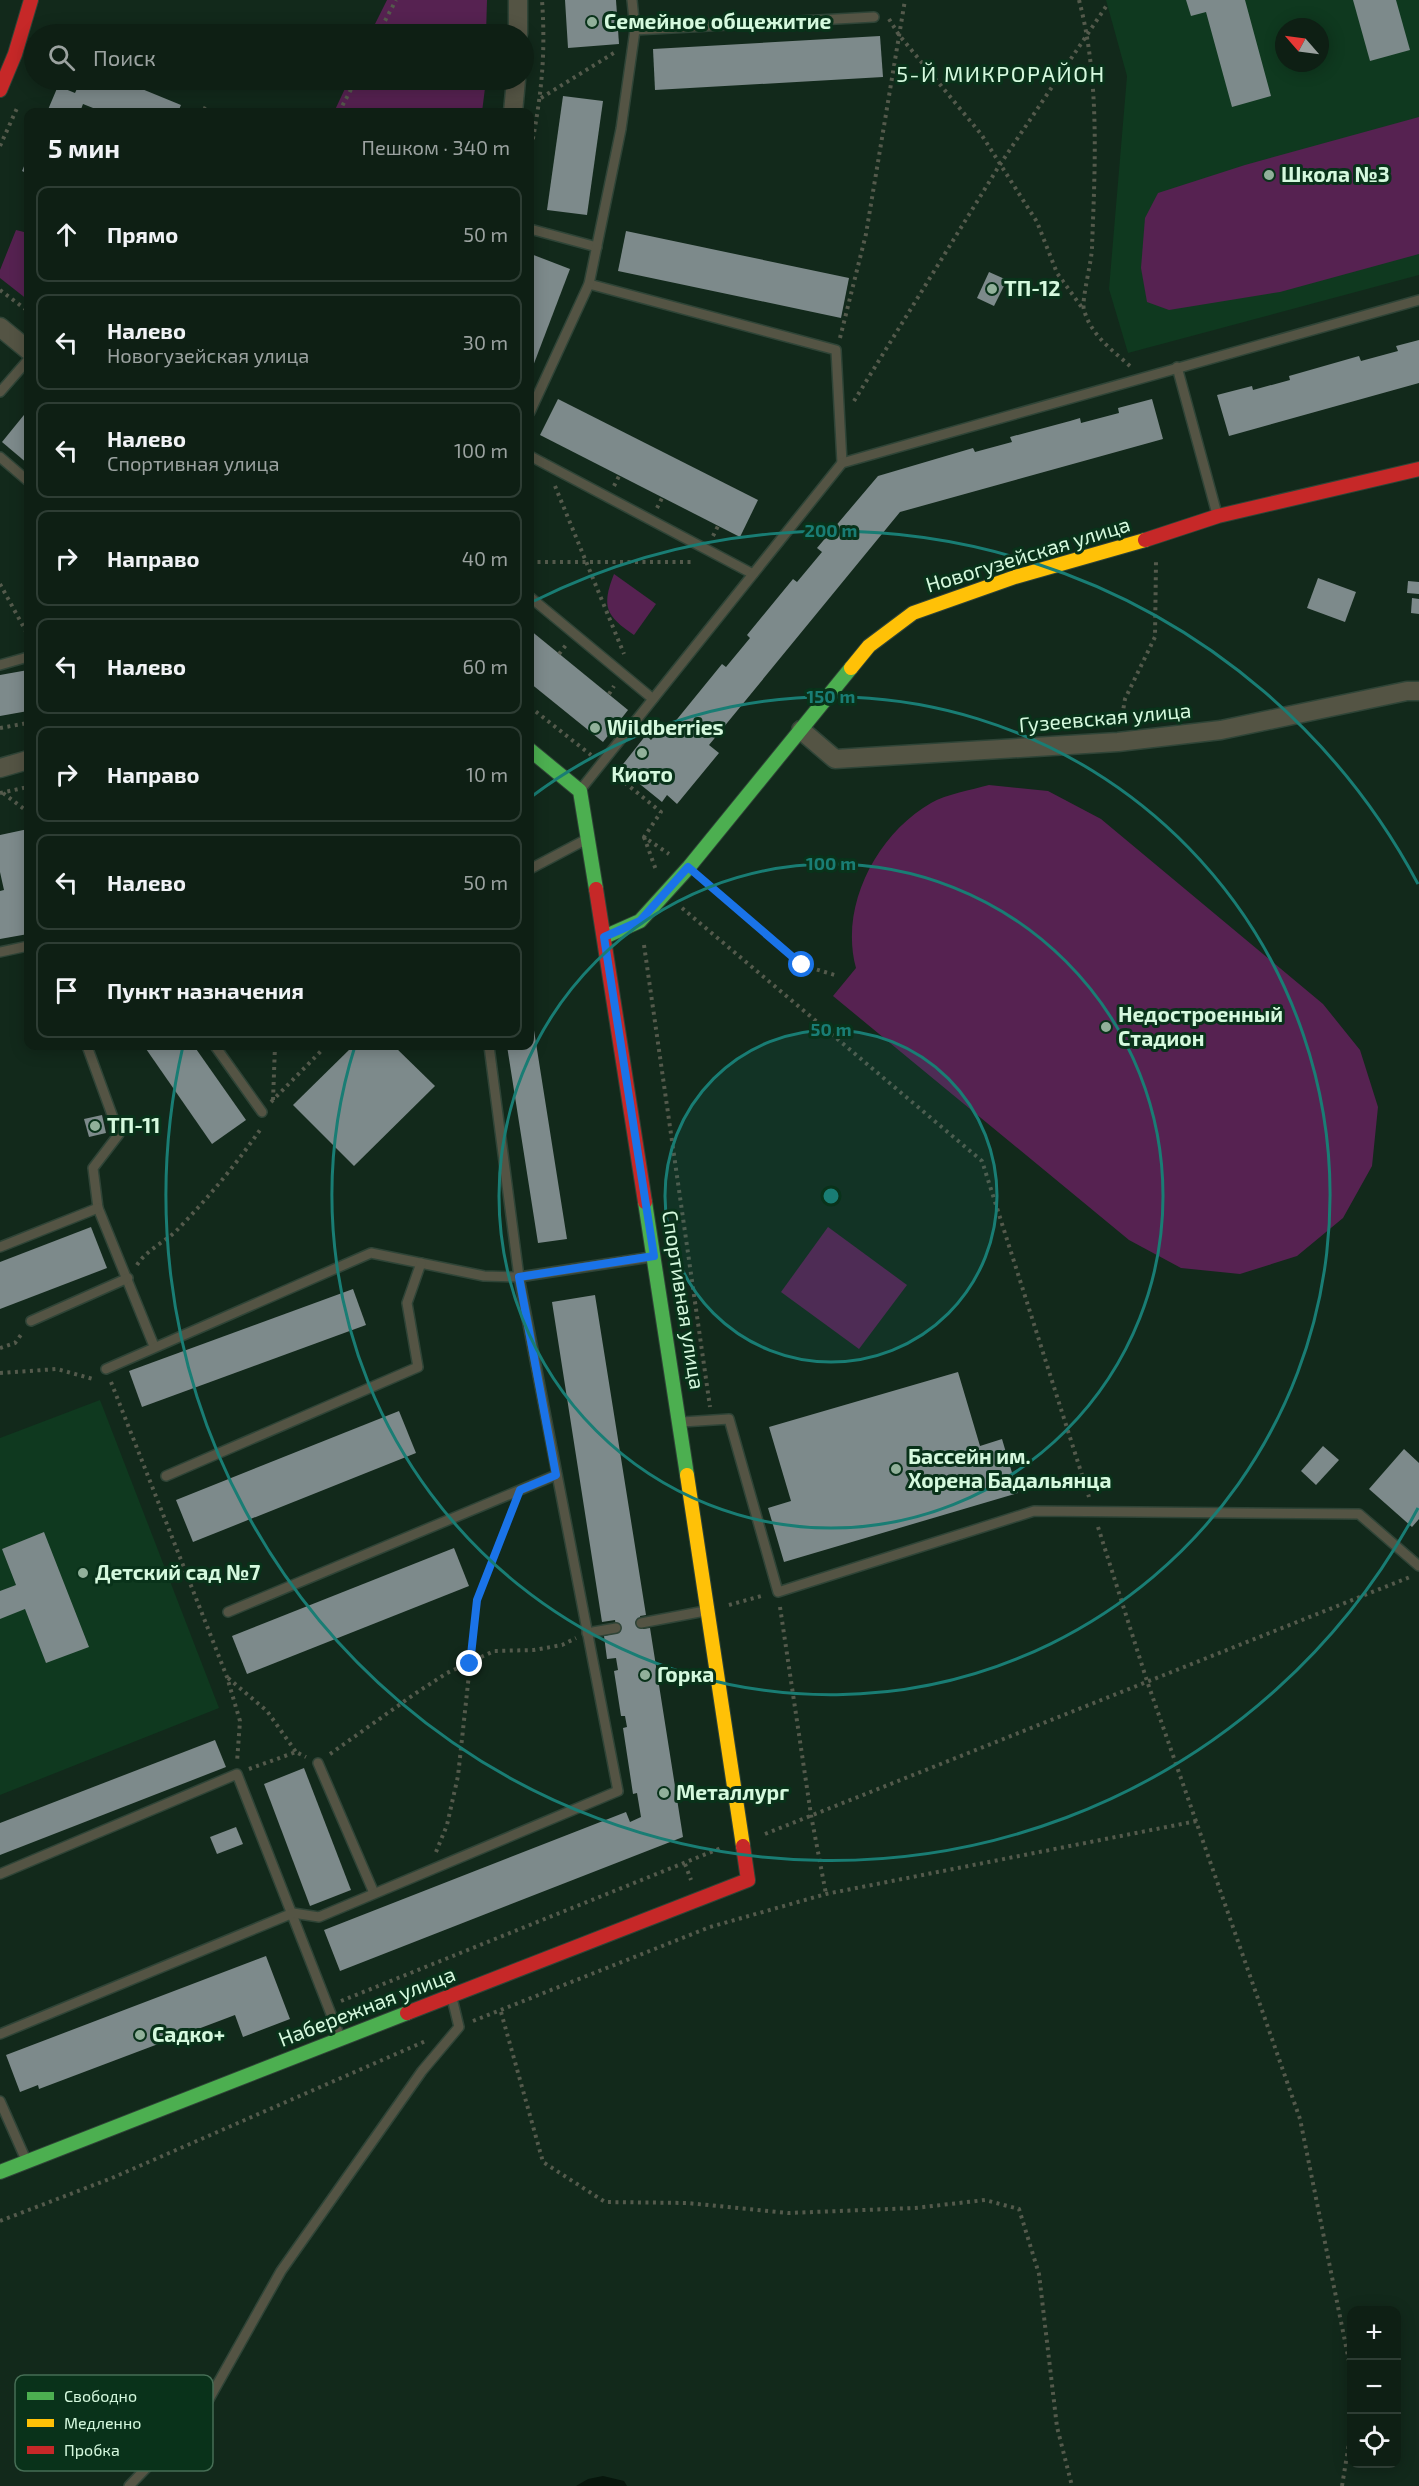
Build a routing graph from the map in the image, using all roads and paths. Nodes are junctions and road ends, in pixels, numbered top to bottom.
1 (31, 0) edge
2 (396, 0) edge
3 (518, 0) edge
4 (542, 0) edge
5 (632, 0) edge
6 (905, 0) edge
7 (1079, 0) edge
8 (1107, 5) dead end
9 (874, 17) joint
10 (383, 24) edge
11 (518, 24) edge
12 (635, 30) junction
13 (1088, 31) junction
14 (899, 35) junction
15 (633, 41) junction
16 (0, 90) edge
17 (351, 90) edge
18 (515, 90) edge
19 (540, 99) junction
20 (341, 108) edge
21 (513, 108) edge
22 (534, 130) edge
23 (999, 166) junction
24 (534, 230) edge
25 (597, 247) junction
26 (589, 284) junction
27 (0, 290) edge
28 (1419, 300) edge
29 (24, 308) edge
30 (1083, 309) junction
31 (0, 327) edge
32 (24, 347) edge
33 (836, 350) junction
34 (24, 365) edge
35 (1177, 367) junction
36 (1142, 377) junction
37 (0, 392) edge
38 (534, 403) edge
39 (840, 424) junction
40 (0, 457) edge
41 (534, 458) edge
42 (842, 463) junction
43 (546, 464) junction
44 (1419, 469) edge
45 (24, 478) edge
46 (1218, 516) junction
47 (1156, 537) junction
48 (729, 561) junction
49 (534, 562) edge
50 (589, 564) junction
51 (753, 574) junction
52 (0, 584) edge
53 (534, 600) edge
54 (24, 628) edge
55 (24, 658) edge
56 (0, 665) edge
57 (635, 683) junction
58 (1419, 691) edge
59 (653, 699) junction
60 (534, 710) edge
61 (24, 724) edge
62 (0, 728) edge
63 (801, 730) junction
64 (1118, 742) junction
65 (534, 753) edge
66 (24, 761) edge
67 (602, 763) junction
68 (0, 768) edge
69 (24, 788) edge
70 (580, 791) junction
71 (1, 793) edge
72 (24, 809) edge
73 (644, 837) junction
74 (588, 839) junction
75 (534, 867) edge
76 (688, 867) junction
77 (665, 893) junction
78 (640, 921) junction
79 (604, 937) junction
80 (24, 947) edge
81 (0, 952) edge
82 (837, 976) dead end
83 (88, 1050) edge
84 (218, 1050) edge
85 (275, 1050) edge
86 (322, 1050) edge
87 (490, 1050) edge
88 (272, 1101) junction
89 (262, 1112) junction
90 (98, 1208) junction
91 (0, 1247) edge
92 (654, 1256) junction
93 (421, 1263) junction
94 (519, 1277) junction
95 (129, 1278) junction
96 (31, 1321) joint
97 (154, 1346) junction
98 (0, 1348) edge
99 (106, 1369) joint
100 (0, 1373) edge
101 (95, 1379) dead end
102 (104, 1384) dead end
103 (113, 1388) junction
104 (712, 1420) junction
105 (679, 1422) junction
106 (556, 1475) junction
107 (166, 1476) dead end
108 (520, 1490) junction
109 (1094, 1512) junction
110 (1419, 1566) edge
111 (1419, 1573) edge
112 (778, 1592) junction
113 (708, 1610) junction
114 (228, 1612) dead end
115 (641, 1623) dead end
116 (616, 1628) dead end
117 (587, 1633) junction
118 (470, 1664) junction
119 (227, 1677) junction
120 (1147, 1681) junction
121 (296, 1752) junction
122 (318, 1763) junction
123 (237, 1774) junction
124 (811, 1815) junction
125 (1197, 1821) junction
126 (743, 1842) junction
127 (428, 1871) junction
128 (0, 1874) edge
129 (748, 1880) joint
130 (374, 1893) junction
131 (826, 1894) junction
132 (293, 1913) junction
133 (452, 1997) junction
134 (328, 2006) junction
135 (501, 2012) junction
136 (459, 2027) junction
137 (0, 2034) edge
138 (341, 2039) junction
139 (0, 2101) edge
140 (27, 2162) junction
141 (0, 2172) edge
142 (0, 2221) edge
143 (1349, 2360) edge
144 (213, 2392) edge
145 (1347, 2456) edge
146 (143, 2471) edge
147 (129, 2486) edge
148 (1072, 2486) edge
149 (1342, 2486) edge

1 - 16 street
2 - 10 path
3 - 11 street
4 - 19 path
5 - 12 lane
6 - 14 path
7 - 13 path
8 - 13 path
9 - 12 lane
9 - 14 path
12 - 15 lane
13 - 23 path
13 - 30 path
14 - 23 path
14 - 33 path
15 - 19 path
15 - 25 lane
17 - 20 path
18 - 21 street
19 - 22 path
23 - 30 path
23 - 39 path
24 - 25 lane
25 - 26 lane
26 - 33 lane
26 - 38 lane
27 - 29 path
28 - 35 lane
30 - 36 path
31 - 32 street
33 - 39 lane
34 - 37 lane
35 - 36 lane
35 - 46 lane
36 - 42 lane
39 - 42 lane
40 - 45 lane
41 - 43 lane
42 - 51 lane
43 - 48 lane
43 - 50 path
44 - 46 street, Новогузейская улица
46 - 47 street, Новогузейская улица
47 - 63 street, Новогузейская улица
47 - 64 path
48 - 50 path
48 - 51 lane
49 - 50 path
50 - 57 path
51 - 59 lane
52 - 54 path
53 - 57 lane
55 - 56 lane
57 - 59 lane
58 - 64 street, Гузеевская улица
59 - 67 lane
60 - 67 path
61 - 62 path
63 - 64 street, Гузеевская улица
63 - 76 street, Новогузейская улица
65 - 70 street
66 - 68 street
67 - 70 lane
67 - 73 path
69 - 71 path
70 - 74 street, Спортивная улица
71 - 72 path
73 - 76 path
73 - 77 path
74 - 75 lane
74 - 79 street, Спортивная улица
76 - 77 street, Новогузейская улица
76 - 82 path
77 - 78 street, Новогузейская улица
77 - 109 path
78 - 79 street, Новогузейская улица
78 - 104 path
79 - 92 street, Спортивная улица
80 - 81 lane
83 - 90 lane
84 - 89 lane
85 - 88 path
86 - 88 path
87 - 94 lane
88 - 89 path
89 - 95 path
90 - 91 lane
90 - 95 lane
92 - 94 lane
92 - 105 street, Спортивная улица
93 - 94 lane
93 - 97 lane
93 - 107 lane
94 - 106 lane
95 - 96 lane
95 - 97 lane
96 - 98 path
97 - 99 lane
99 - 103 path
100 - 101 path
102 - 103 path
103 - 119 path
104 - 105 lane
104 - 112 lane
105 - 113 street, Спортивная улица
106 - 108 lane
106 - 117 lane
108 - 114 lane
108 - 118 path
109 - 110 lane
109 - 112 lane
109 - 120 path
111 - 120 path
112 - 113 path
112 - 124 path
113 - 115 lane
113 - 126 street, Спортивная улица
116 - 117 lane
117 - 118 path
117 - 127 lane
118 - 122 path
118 - 127 path
119 - 121 path
119 - 123 path
120 - 124 path
120 - 125 path
121 - 122 path
121 - 123 path
122 - 130 lane
123 - 128 lane
123 - 132 lane
124 - 126 path
124 - 131 path
125 - 131 path
125 - 143 path
126 - 129 street, Спортивная улица
126 - 134 path
127 - 130 lane
129 - 133 street, Набережная улица
130 - 132 lane
131 - 135 path
132 - 134 lane
132 - 137 lane
133 - 136 lane
133 - 138 street, Набережная улица
134 - 138 lane
135 - 136 path
135 - 148 path
136 - 142 path
136 - 144 lane
138 - 140 street, Набережная улица
139 - 140 lane
140 - 141 street, Набережная улица
145 - 149 path
146 - 147 lane

